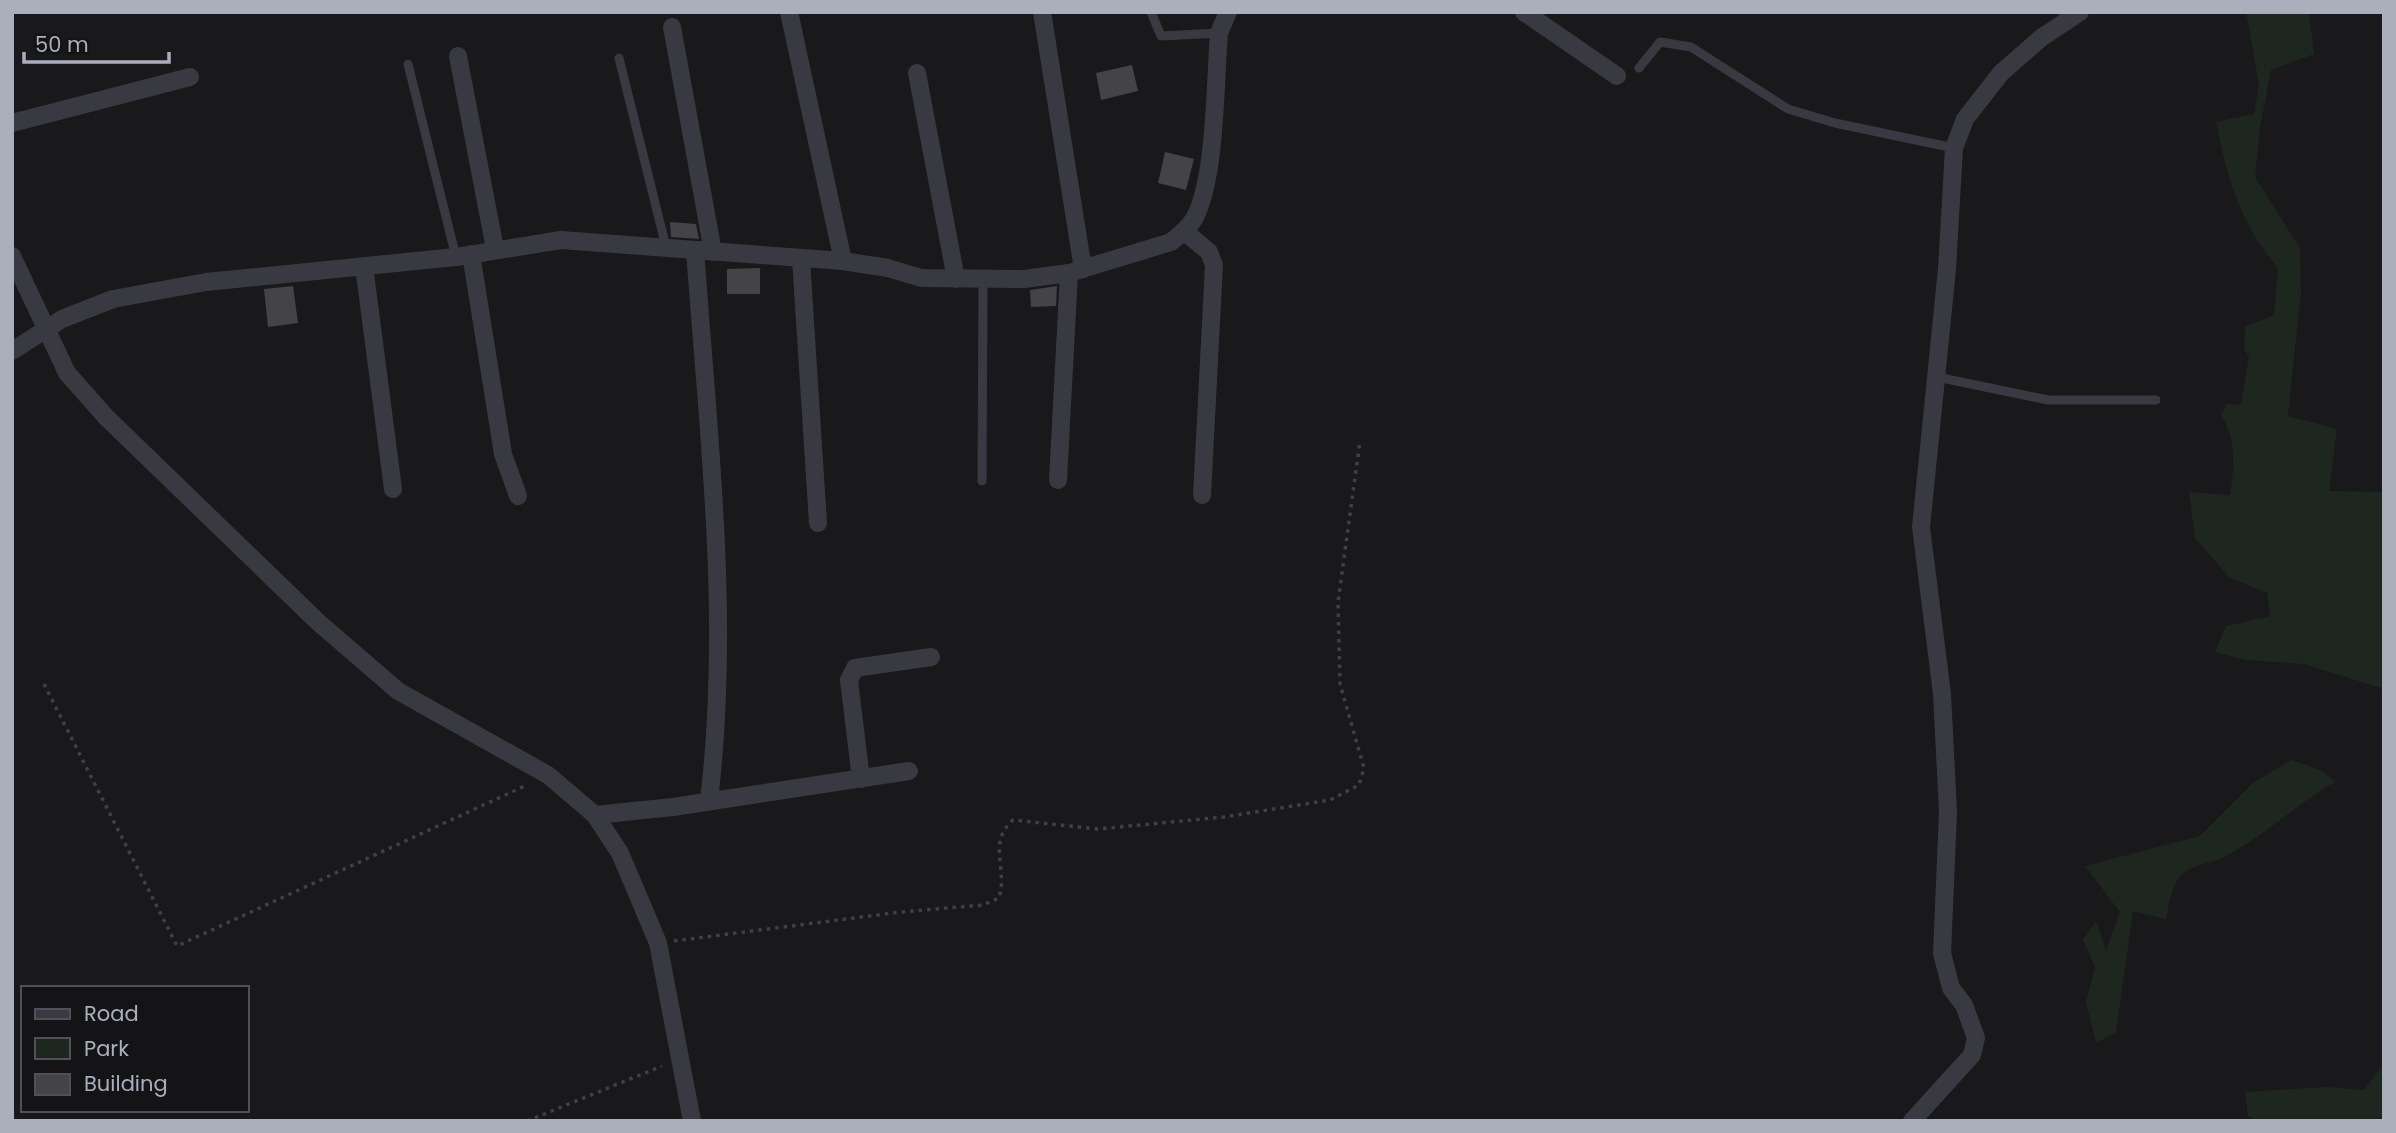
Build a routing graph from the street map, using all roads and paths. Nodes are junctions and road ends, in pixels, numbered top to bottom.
1 (789, 12) edge
2 (1042, 12) edge
3 (1152, 12) edge
4 (1228, 12) edge
5 (1524, 12) edge
6 (2070, 14) edge
7 (672, 27) dead end
8 (1219, 33) junction
9 (458, 56) dead end
10 (620, 58) dead end
11 (408, 65) dead end
12 (1639, 68) dead end
13 (917, 73) dead end
14 (1617, 76) dead end
15 (190, 77) dead end
16 (12, 124) edge
17 (1954, 148) junction
18 (1185, 232) junction
19 (666, 247) junction
20 (495, 248) junction
21 (695, 250) junction
22 (713, 253) junction
23 (12, 256) edge
24 (464, 256) junction
25 (801, 259) junction
26 (843, 261) junction
27 (364, 266) junction
28 (1076, 271) junction
29 (956, 279) junction
30 (983, 280) junction
31 (17, 281) edge
32 (46, 332) junction
33 (12, 351) edge
34 (1937, 377) junction
35 (2156, 400) dead end
36 (1360, 440) dead end
37 (1058, 480) dead end
38 (982, 481) dead end
39 (393, 489) dead end
40 (1202, 495) dead end
41 (518, 496) dead end
42 (818, 523) dead end
43 (931, 657) dead end
44 (44, 684) dead end
45 (909, 771) dead end
46 (548, 775) junction
47 (861, 779) junction
48 (709, 800) junction
49 (595, 815) junction
50 (658, 943) junction
51 (681, 1059) junction
52 (527, 1121) edge
53 (692, 1121) edge
54 (1912, 1121) edge

1 - 26 street
2 - 28 street
3 - 8 lane
4 - 8 street
5 - 14 street
6 - 17 street
7 - 22 street
8 - 18 street
9 - 20 street
10 - 19 lane
11 - 24 lane
12 - 17 lane
13 - 29 street
15 - 16 street
17 - 34 street
18 - 28 street
18 - 40 street
19 - 20 street
19 - 21 street
20 - 24 street
21 - 22 street
21 - 48 street
22 - 25 street
23 - 31 street
24 - 27 street
24 - 41 street
25 - 26 street
25 - 42 street
26 - 29 street
27 - 32 street
27 - 39 street
28 - 30 street
28 - 37 street
29 - 30 street
30 - 38 lane
31 - 32 street
32 - 33 street
32 - 46 street
34 - 35 lane
34 - 54 street
36 - 50 path
43 - 47 street
44 - 46 path
45 - 47 street
46 - 49 street
47 - 48 street
48 - 49 street
49 - 50 street
50 - 51 street
51 - 52 path
51 - 53 street

